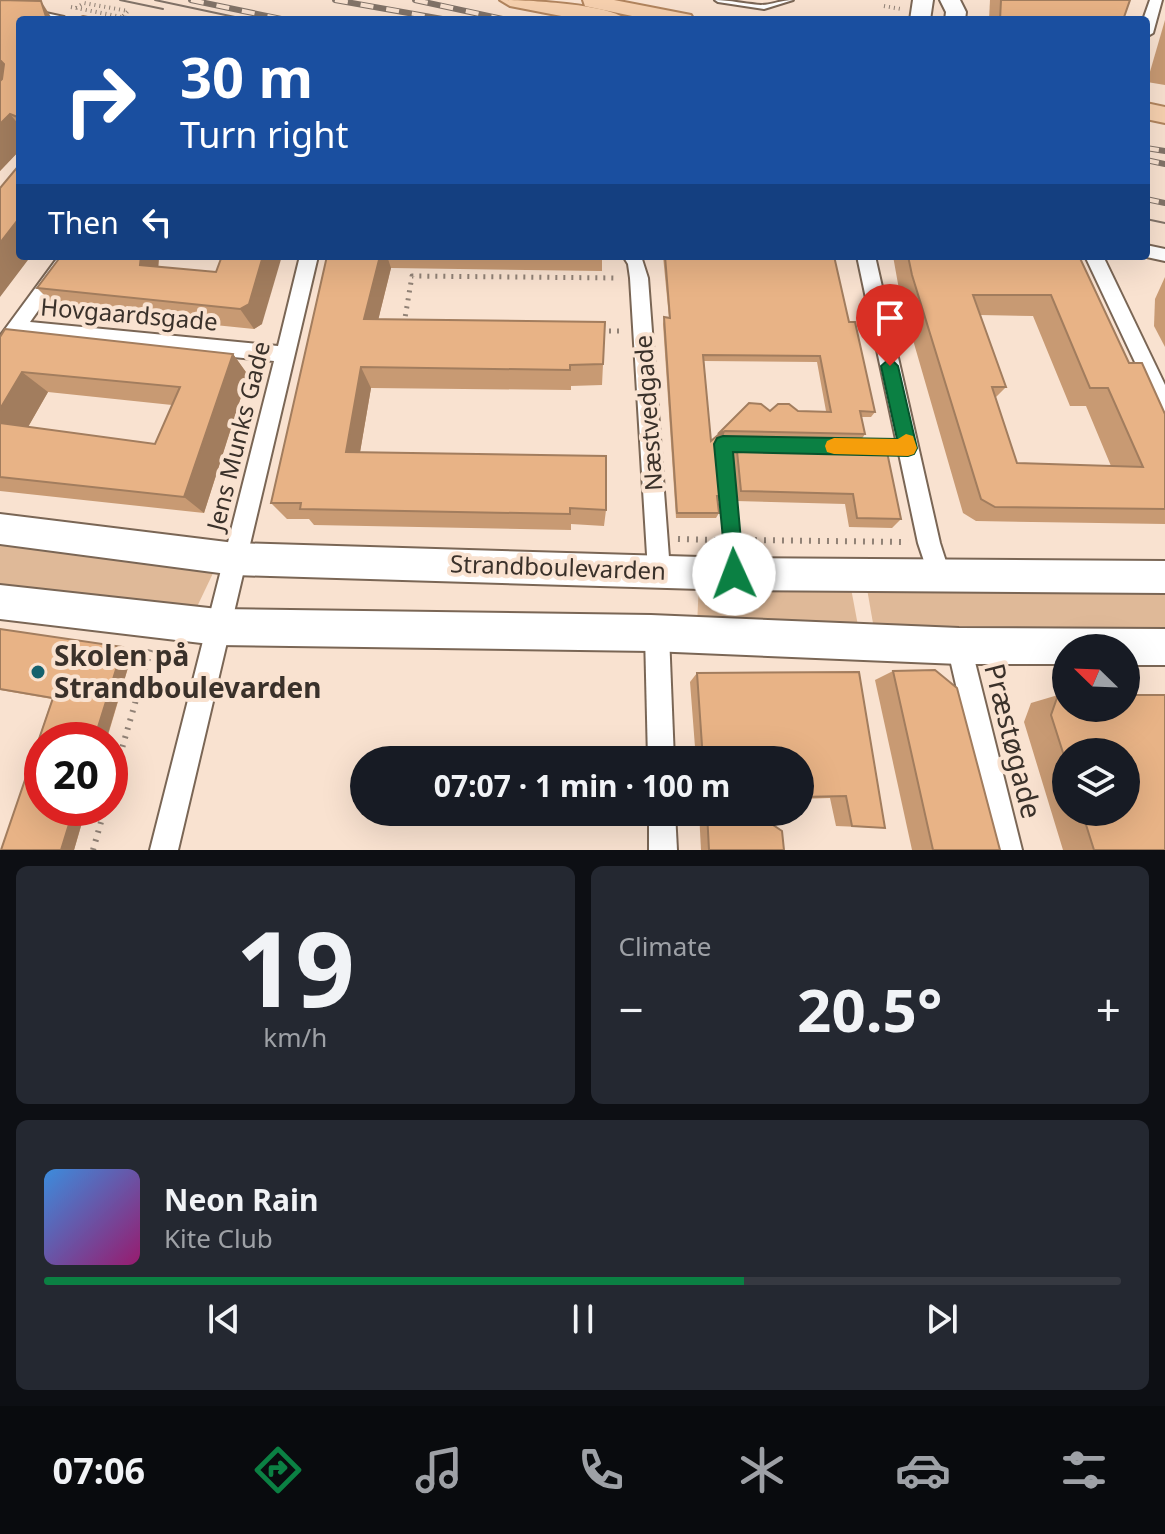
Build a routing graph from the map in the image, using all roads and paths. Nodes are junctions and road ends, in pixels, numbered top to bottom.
1 (510, 0) edge
2 (580, 0) edge
3 (718, 0) edge
4 (790, 0) edge
5 (551, 4) edge
6 (103, 6) junction
7 (0, 7) edge
8 (76, 8) dead end
9 (103, 13) junction
10 (41, 16) edge
11 (100, 16) edge
12 (117, 16) edge
13 (123, 16) edge
14 (599, 16) edge
15 (662, 16) edge
16 (65, 260) edge
17 (308, 260) edge
18 (635, 260) edge
19 (867, 260) edge
20 (1096, 260) edge
21 (639, 278) junction
22 (16, 328) junction
23 (393, 330) edge
24 (595, 331) edge
25 (643, 331) junction
26 (0, 350) edge
27 (286, 354) junction
28 (1165, 405) edge
29 (754, 445) edge
30 (846, 447) edge
31 (908, 448) junction
32 (0, 529) edge
33 (733, 540) junction
34 (659, 555) junction
35 (934, 558) junction
36 (235, 559) junction
37 (734, 574) junction
38 (1165, 577) edge
39 (0, 602) edge
40 (160, 620) junction
41 (218, 627) junction
42 (657, 634) junction
43 (959, 646) junction
44 (1165, 647) edge
45 (128, 729) edge
46 (661, 746) edge
47 (100, 826) edge
48 (662, 826) edge
49 (93, 850) edge
50 (164, 850) edge
51 (663, 850) edge
52 (1008, 850) edge

1 - 5 main road
2 - 15 main road
3 - 4 lane
5 - 14 main road
6 - 8 path
6 - 9 path
6 - 13 path
7 - 10 street
9 - 11 path
9 - 12 path
16 - 22 street
17 - 27 street, Jens Munks Gade
18 - 21 street, Næstvedgade
19 - 31 street
20 - 28 street
21 - 23 path
21 - 25 street, Næstvedgade
22 - 26 street
22 - 27 street, Hovgaardsgade
24 - 25 path
25 - 34 street, Næstvedgade
27 - 36 street, Jens Munks Gade
29 - 33 lane
30 - 31 lane
31 - 35 street
32 - 36 street, Strandboulevarden
33 - 34 path
33 - 35 path
33 - 37 lane
34 - 36 street, Strandboulevarden
34 - 37 street, Strandboulevarden
35 - 37 street, Strandboulevarden
35 - 38 street, Strandboulevarden
36 - 41 street, Jens Munks Gade
39 - 40 street
40 - 41 street
40 - 45 path
41 - 42 street
41 - 50 street, Jens Munks Gade
42 - 43 street
42 - 46 street
43 - 44 street
43 - 52 street, Præstøgade
47 - 49 path
48 - 51 street

